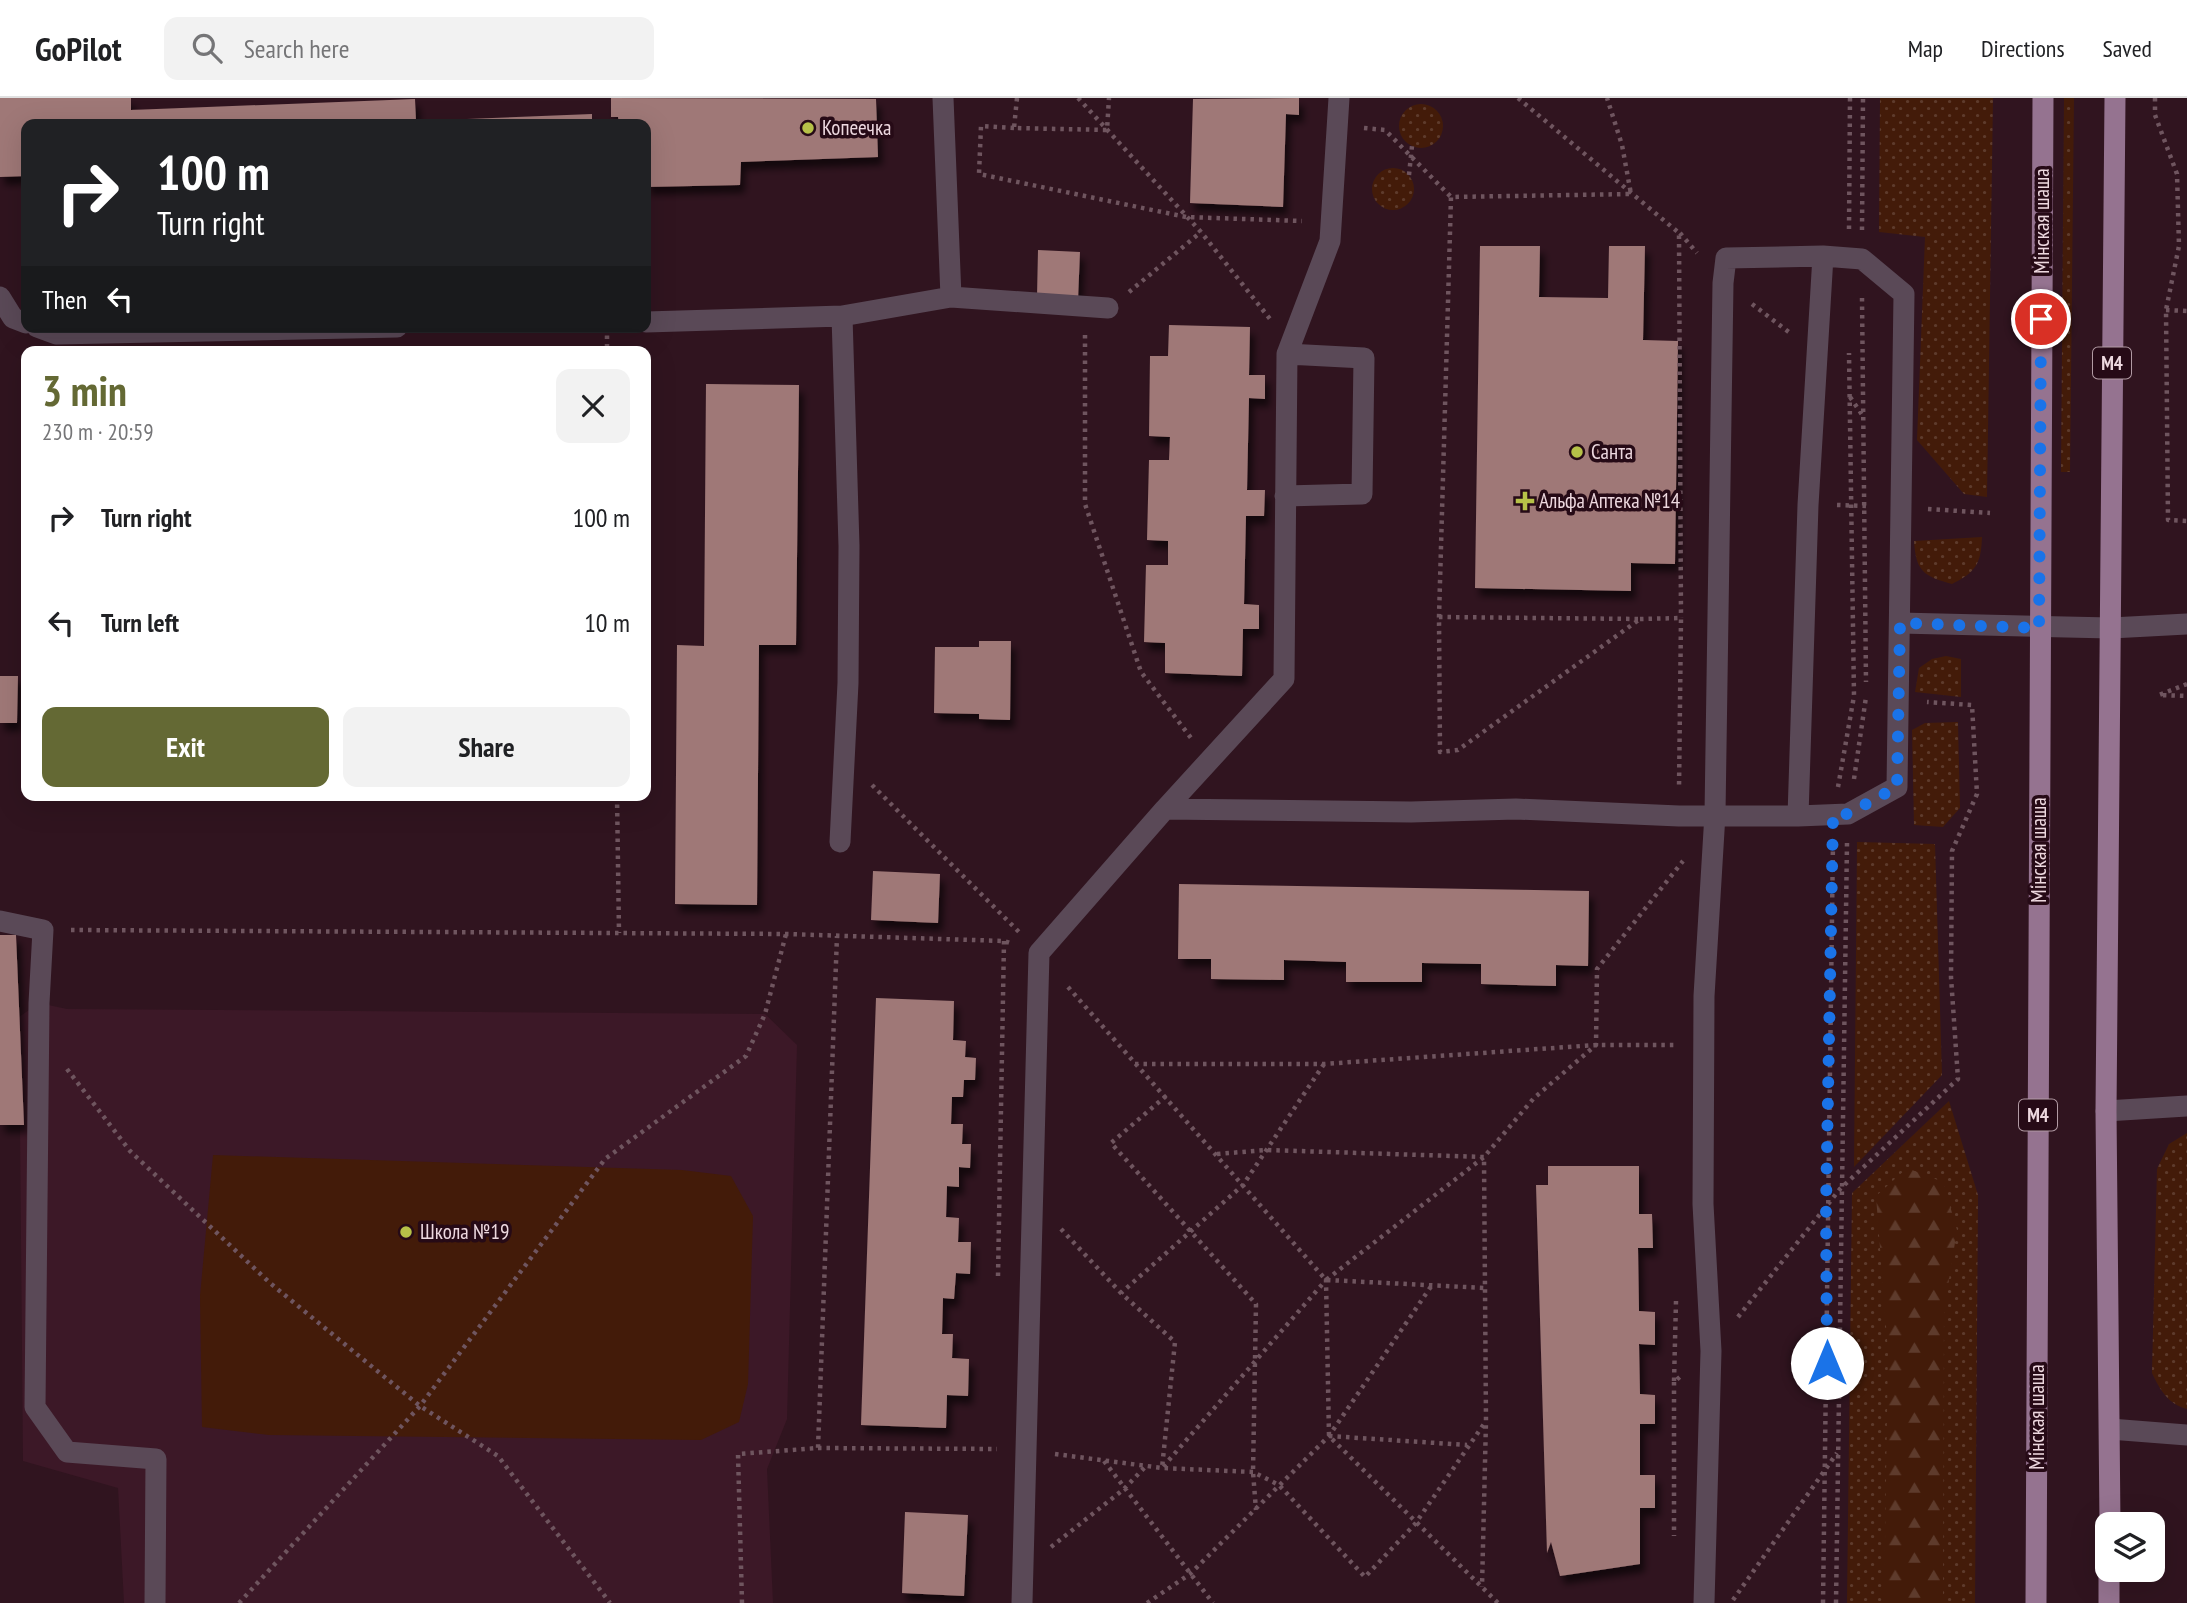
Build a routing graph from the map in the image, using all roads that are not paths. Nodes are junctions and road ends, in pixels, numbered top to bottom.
1 (943, 98) edge
2 (1339, 98) edge
3 (2043, 98) edge
4 (2115, 98) edge
5 (1823, 256) junction
6 (0, 297) edge
7 (951, 297) junction
8 (1108, 308) road end
9 (842, 316) junction
10 (21, 321) edge
11 (651, 322) edge
12 (52, 333) edge
13 (104, 333) edge
14 (1287, 354) junction
15 (1285, 496) junction
16 (1900, 623) junction
17 (2187, 624) edge
18 (2039, 628) junction
19 (2111, 628) junction
20 (1165, 808) junction
21 (1715, 814) junction
22 (1798, 816) junction
23 (840, 842) dead end
24 (0, 920) edge
25 (2187, 1106) edge
26 (2106, 1111) junction
27 (2110, 1429) junction
28 (2187, 1435) edge
29 (2110, 1512) edge
30 (2109, 1582) edge
31 (155, 1603) edge
32 (1022, 1603) edge
33 (1704, 1603) edge
34 (2036, 1603) edge
35 (2109, 1603) edge

1 - 7 lane
2 - 14 lane
3 - 18 main road, Мінская шаша / М4
4 - 19 main road, М4
5 - 16 lane
5 - 21 lane
5 - 22 lane
6 - 10 lane
7 - 8 lane
7 - 9 lane
9 - 11 lane
9 - 23 lane
12 - 13 lane
14 - 15 lane
14 - 15 lane
15 - 20 lane
16 - 18 lane
16 - 22 lane
17 - 19 lane
18 - 19 lane
18 - 34 main road, Мінская шаша / М4
19 - 26 main road, М4
20 - 21 lane
20 - 32 lane
21 - 22 lane
21 - 33 lane
24 - 31 lane
25 - 26 lane
26 - 27 main road, М4
27 - 28 lane
27 - 29 main road, М4
30 - 35 main road

